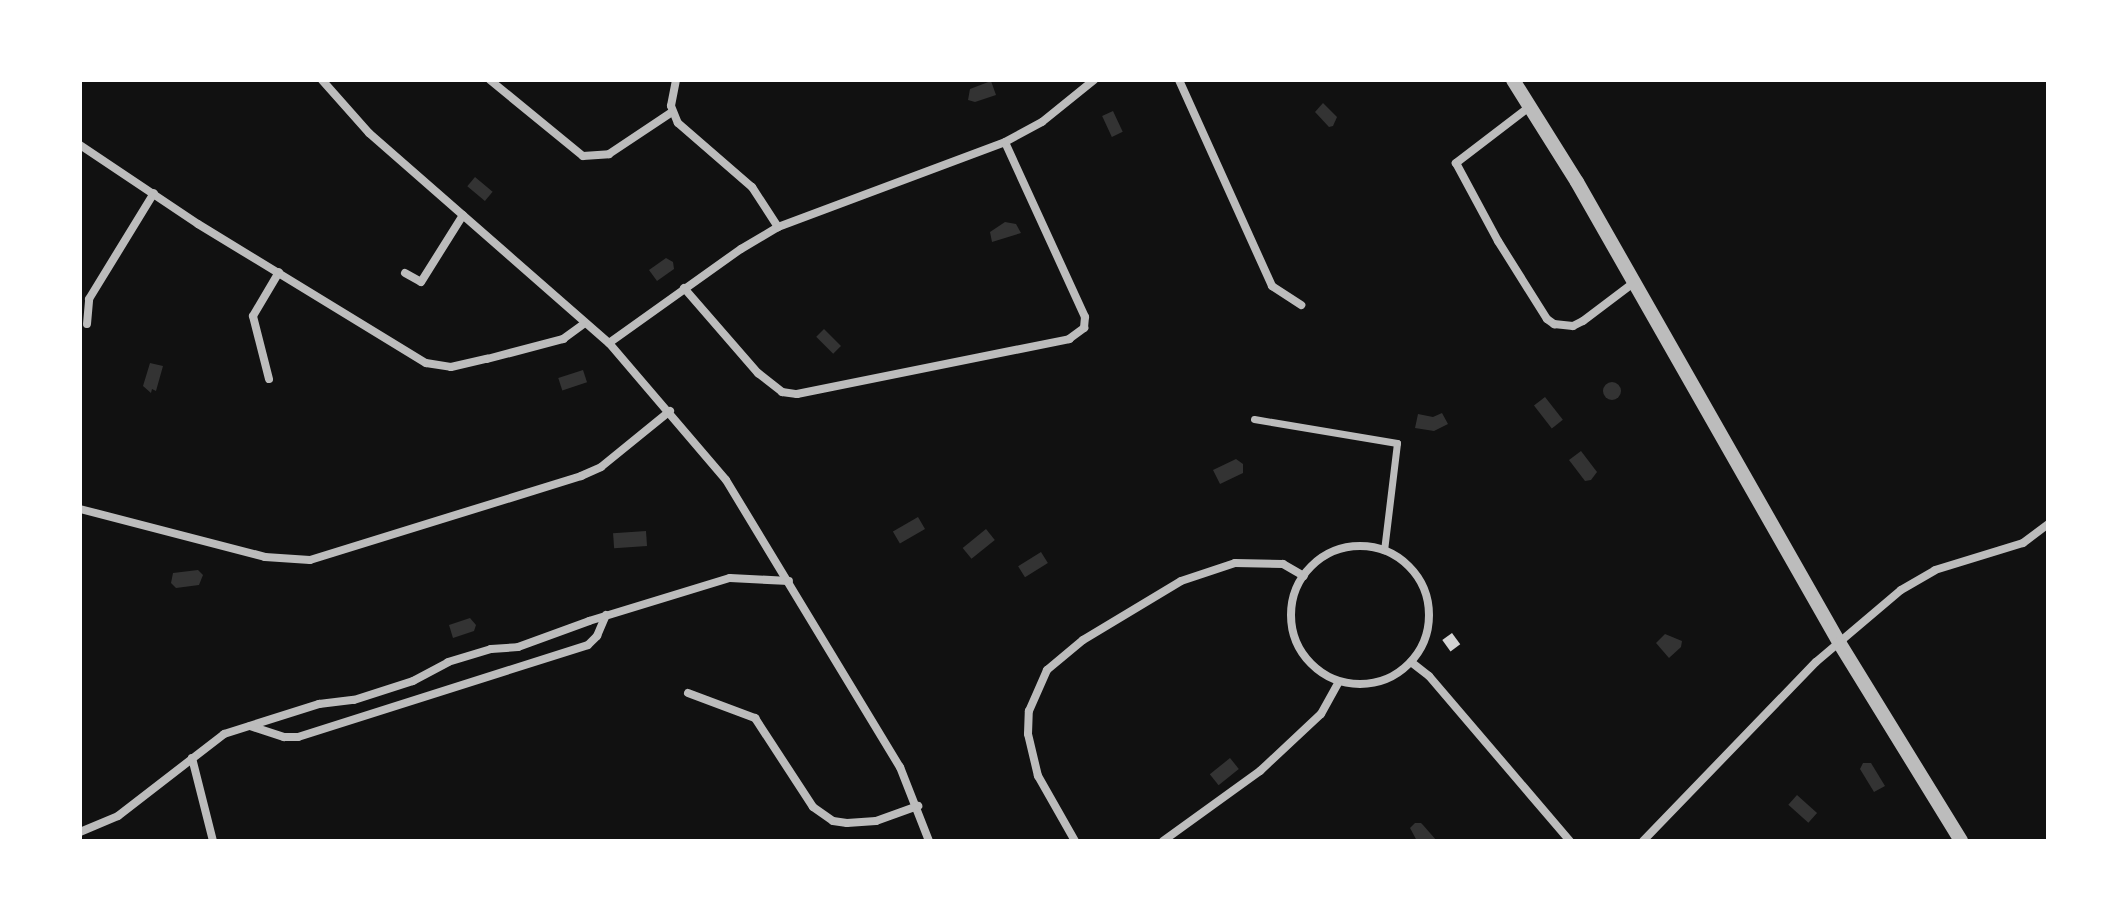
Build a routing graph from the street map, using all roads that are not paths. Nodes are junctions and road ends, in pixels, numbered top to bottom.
1 (322, 80) edge
2 (490, 80) edge
3 (676, 80) edge
4 (1094, 80) edge
5 (1179, 80) edge
6 (1513, 80) edge
7 (1528, 108) junction
8 (672, 112) junction
9 (1005, 142) junction
10 (80, 145) edge
11 (154, 193) junction
12 (463, 215) junction
13 (778, 227) junction
14 (279, 272) junction
15 (405, 273) dead end
16 (1632, 284) junction
17 (684, 288) junction
18 (1301, 305) dead end
19 (585, 323) junction
20 (87, 324) dead end
21 (609, 343) junction
22 (269, 379) dead end
23 (670, 411) junction
24 (1254, 419) dead end
25 (80, 509) edge
26 (2048, 524) edge
27 (1384, 550) junction
28 (1304, 576) junction
29 (789, 581) junction
30 (606, 615) junction
31 (1840, 644) junction
32 (1411, 662) junction
33 (1339, 682) junction
34 (688, 693) dead end
35 (249, 726) junction
36 (192, 758) junction
37 (918, 806) junction
38 (80, 832) edge
39 (213, 841) edge
40 (929, 841) edge
41 (1075, 841) edge
42 (1163, 841) edge
43 (1570, 841) edge
44 (1643, 841) edge
45 (1961, 841) edge

1 - 12 street
2 - 8 street
3 - 8 street
4 - 9 street
5 - 18 street
6 - 7 street
7 - 16 street
7 - 16 street
8 - 13 street
9 - 13 street
9 - 17 street
10 - 11 street
11 - 14 street
11 - 20 street
12 - 15 street
12 - 19 street
13 - 17 street
14 - 19 street
14 - 22 street
16 - 31 street
17 - 21 street
19 - 21 street
21 - 23 street
23 - 25 street
23 - 29 street
24 - 27 street
26 - 31 street
27 - 28 street
27 - 32 street
28 - 33 street
28 - 41 street
29 - 30 street
29 - 37 street
30 - 35 street
30 - 35 street
31 - 44 street
31 - 45 street
32 - 33 street
32 - 43 street
33 - 42 street
34 - 37 street
35 - 36 street
36 - 38 street
36 - 39 street
37 - 40 street

